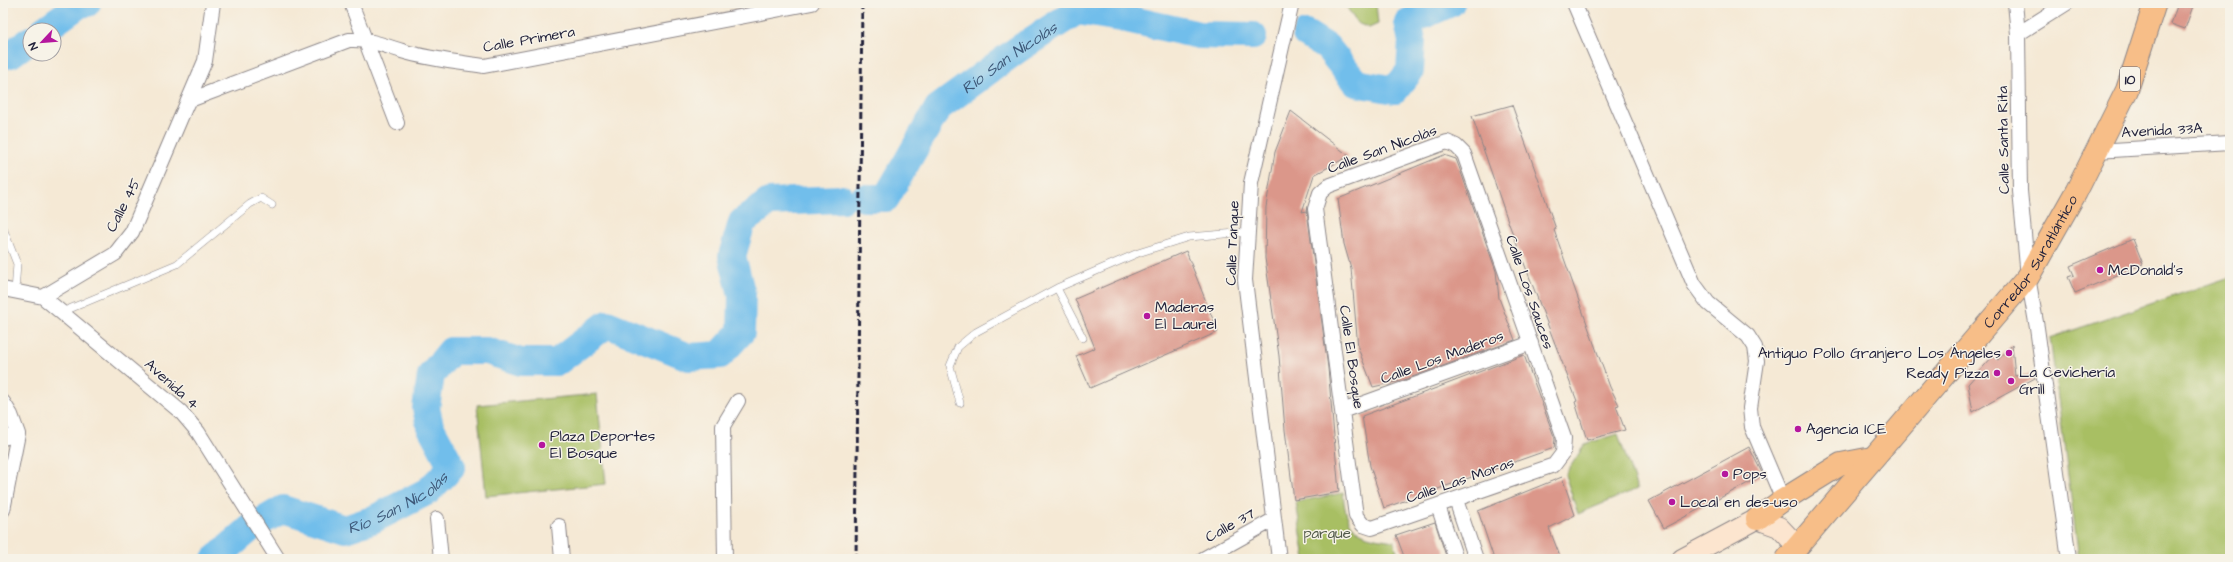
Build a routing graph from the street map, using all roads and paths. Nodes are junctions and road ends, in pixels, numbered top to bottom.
1 (212, 3) edge
2 (351, 3) edge
3 (812, 3) edge
4 (1292, 3) edge
5 (1574, 3) edge
6 (2015, 3) edge
7 (2067, 3) edge
8 (2155, 3) edge
9 (2018, 34) junction
10 (364, 39) junction
11 (190, 100) junction
12 (397, 123) dead end
13 (2230, 143) edge
14 (1456, 146) joint
15 (2096, 151) junction
16 (1320, 193) joint
17 (272, 205) dead end
18 (3, 228) edge
19 (1248, 232) junction
20 (2028, 277) junction
21 (1056, 288) junction
22 (9, 290) edge
23 (43, 297) junction
24 (62, 312) junction
25 (1083, 338) dead end
26 (1530, 343) junction
27 (738, 400) dead end
28 (3, 402) edge
29 (960, 402) dead end
30 (1342, 411) junction
31 (18, 434) junction
32 (3, 438) edge
33 (1563, 453) joint
34 (1872, 458) junction
35 (1456, 500) junction
36 (1783, 500) junction
37 (1438, 506) junction
38 (3, 510) edge
39 (437, 519) dead end
40 (1757, 519) junction
41 (1274, 520) junction
42 (1363, 525) joint
43 (559, 526) dead end
44 (1792, 553) edge
45 (278, 559) edge
46 (441, 559) edge
47 (562, 559) edge
48 (725, 559) edge
49 (1203, 559) edge
50 (1279, 559) edge
51 (1456, 559) edge
52 (1476, 559) edge
53 (1682, 559) edge
54 (2069, 559) edge

1 - 11 street, Calle 45
2 - 10 street
3 - 10 street, Calle Primera
4 - 19 street, Calle Tanque
5 - 36 street
6 - 9 street, Calle Santa Rita
7 - 9 street
8 - 15 main road, Corredor Suratlántico / 10
9 - 20 street, Calle Santa Rita
10 - 11 street, Calle Primera
10 - 12 street
11 - 23 street, Calle 45
13 - 15 street, Avenida 33A
14 - 16 street, Calle San Nicolás
14 - 26 street, Calle Los Sauces
15 - 20 main road, Corredor Suratlántico / 10
16 - 30 street, Calle El Bosque
17 - 24 lane
18 - 22 lane
19 - 21 lane
19 - 41 street, Calle Tanque
20 - 34 main road, Corredor Suratlántico / 10
20 - 54 street, Calle Santa Rita
21 - 25 lane
21 - 29 lane
22 - 23 street
23 - 24 street, Avenida 4
24 - 45 street, Avenida 4
26 - 30 street, Calle Los Maderos
26 - 33 street, Calle Los Sauces
27 - 48 street
28 - 31 street
30 - 42 street, Calle El Bosque
31 - 32 street
31 - 38 street
33 - 35 street, Calle Las Moras
34 - 36 main road
34 - 44 main road, Corredor Suratlántico / 10
35 - 37 street, Calle Las Moras
35 - 52 street
36 - 40 main road
37 - 42 street, Calle Las Moras
37 - 51 street
39 - 46 street
40 - 44 street
40 - 53 street
41 - 49 street, Calle 37
41 - 50 street, Calle Tanque
43 - 47 street

